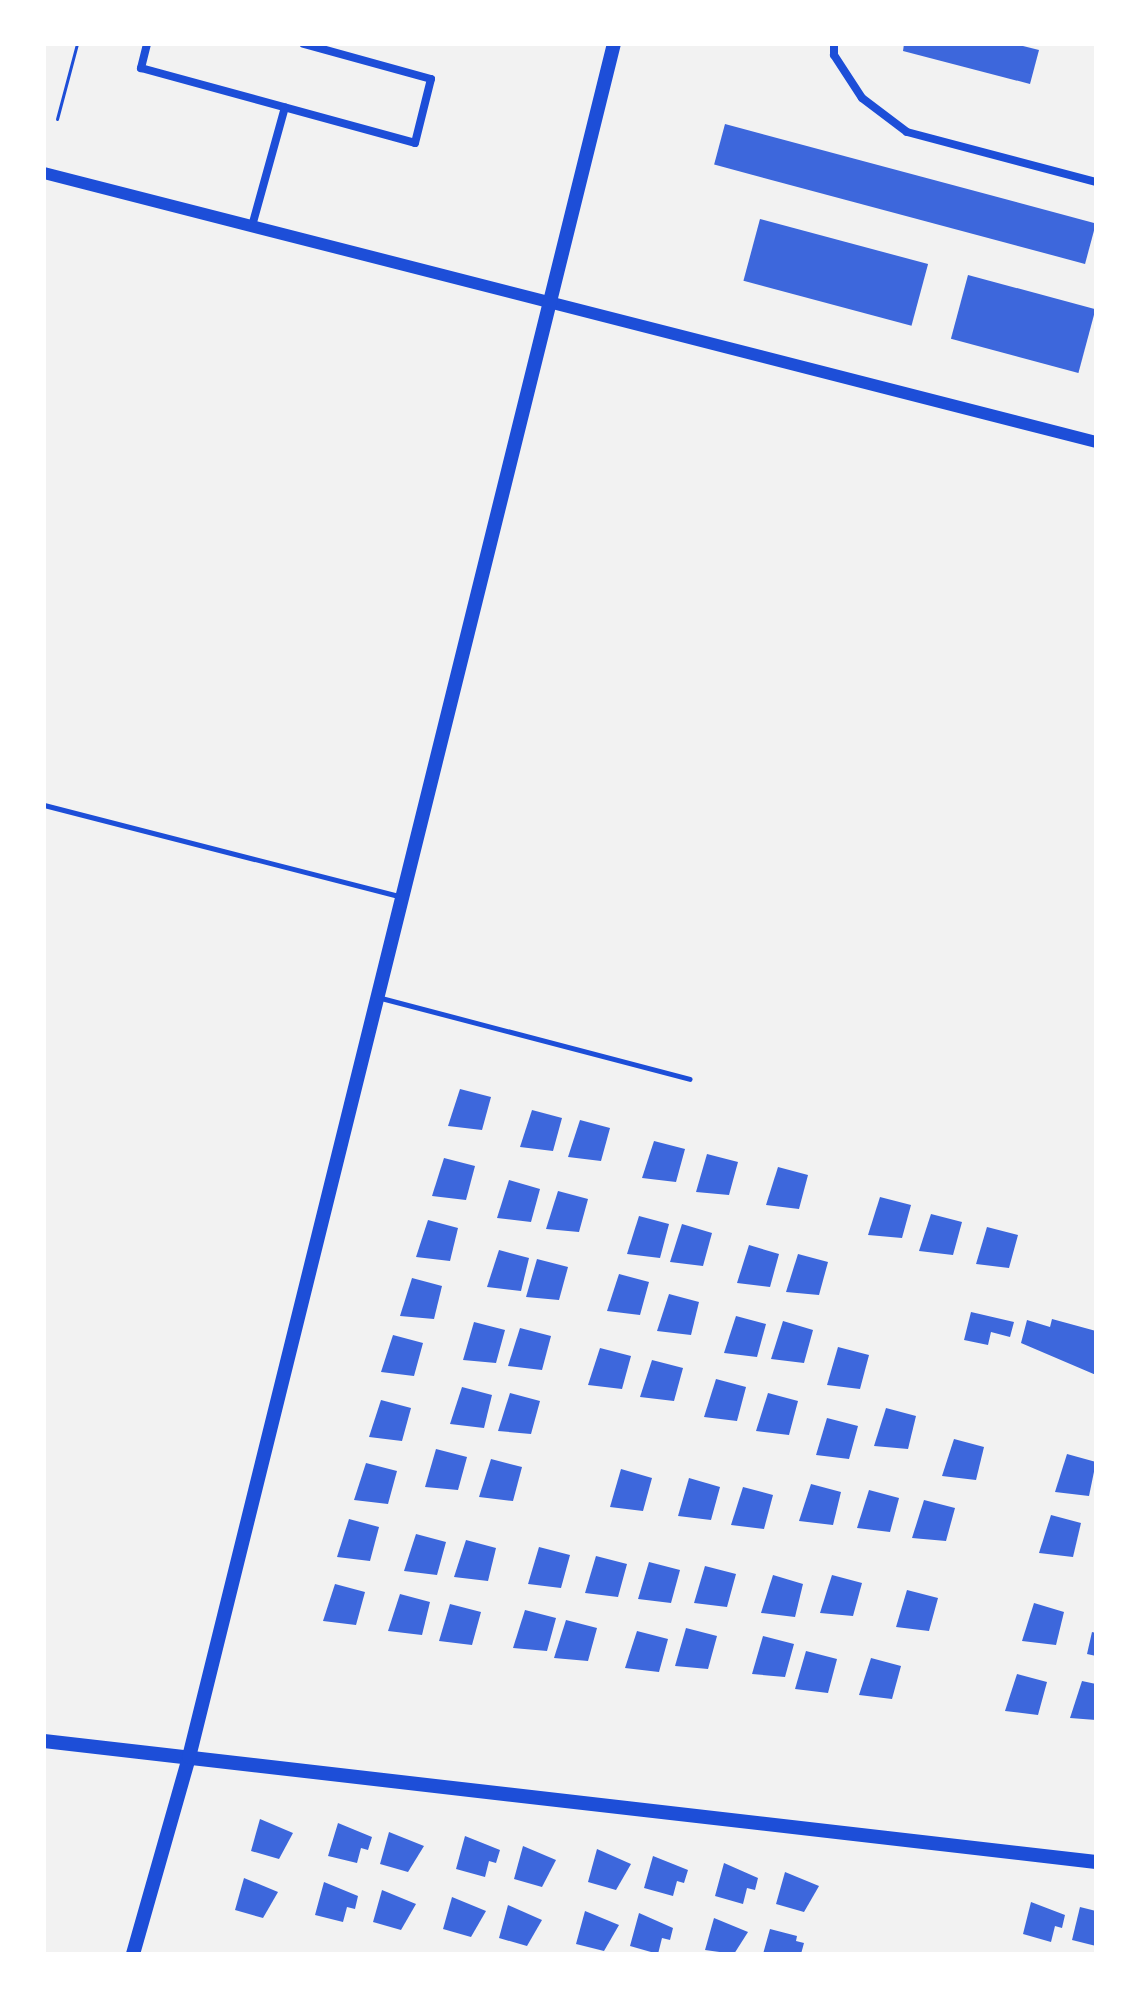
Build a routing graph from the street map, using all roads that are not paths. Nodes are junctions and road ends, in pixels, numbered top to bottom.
1 (147, 44) edge
2 (304, 44) edge
3 (614, 44) edge
4 (834, 44) edge
5 (285, 107) junction
6 (44, 173) edge
7 (1096, 182) edge
8 (252, 226) junction
9 (546, 304) junction
10 (1096, 442) edge
11 (44, 805) edge
12 (399, 896) junction
13 (375, 996) junction
14 (690, 1079) dead end
15 (44, 1741) edge
16 (189, 1757) junction
17 (1096, 1862) edge
18 (133, 1954) edge

1 - 5 street
2 - 5 street
3 - 9 main road
4 - 7 street
5 - 8 street
6 - 8 street
8 - 9 street
9 - 10 street
9 - 12 main road
11 - 12 lane
12 - 13 main road
13 - 14 lane
13 - 16 main road
15 - 16 main road
16 - 17 main road
16 - 18 main road

